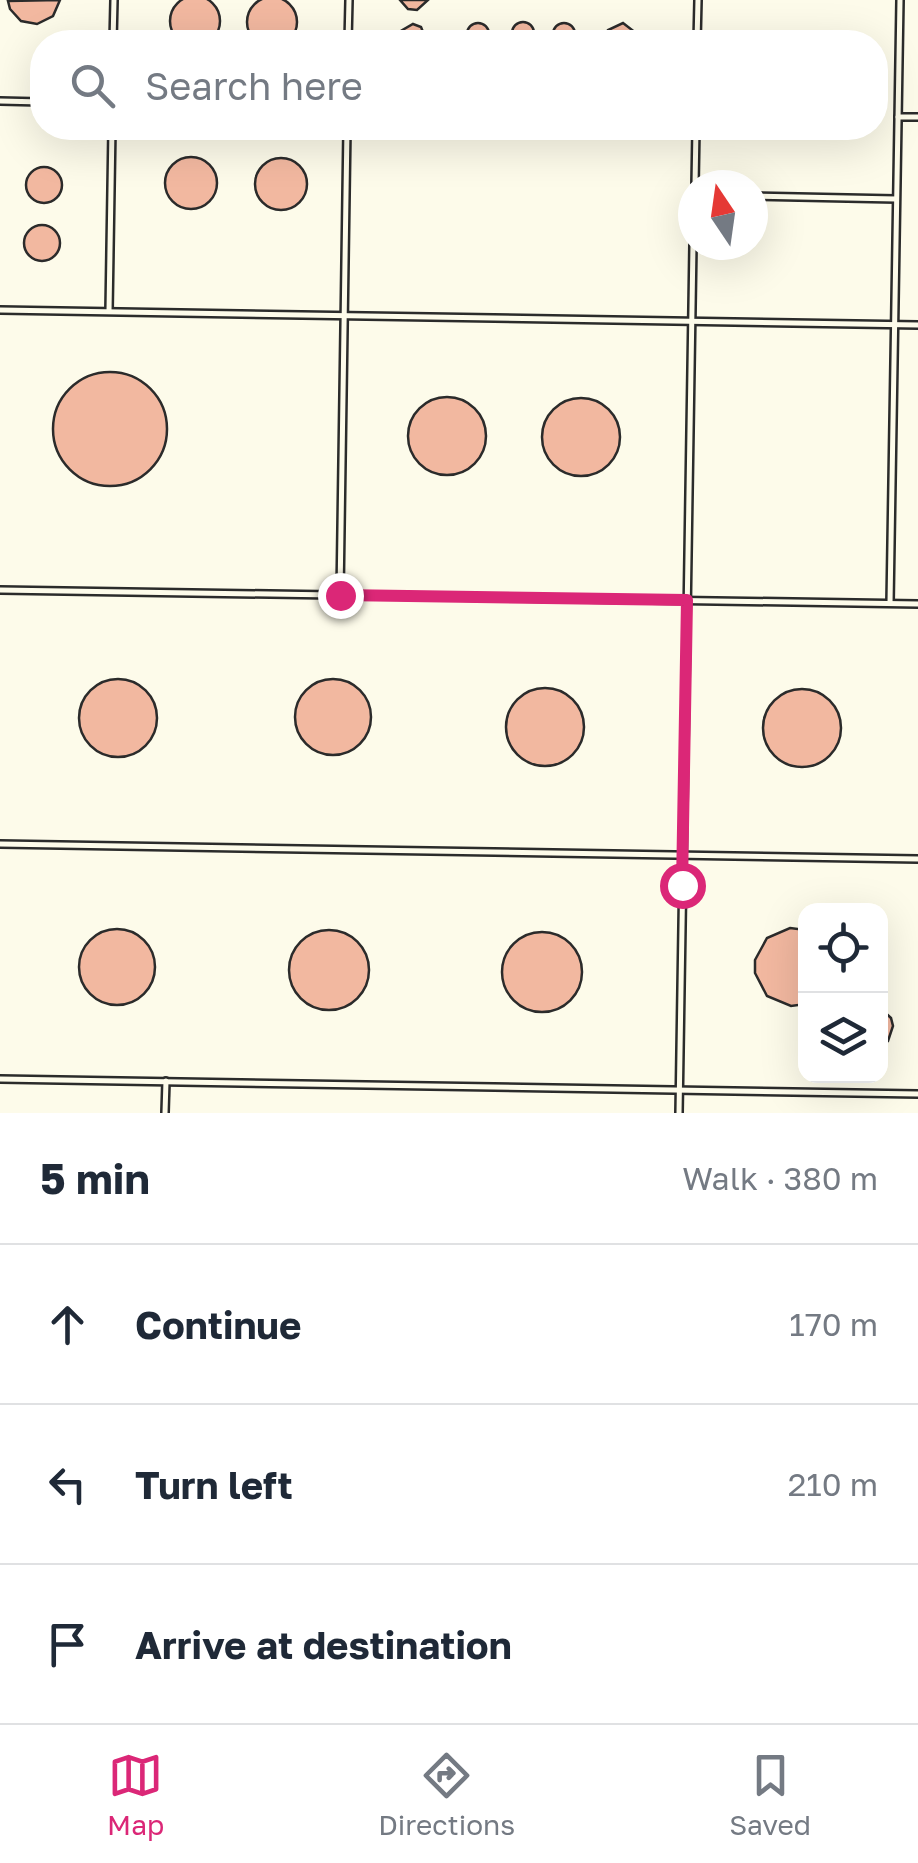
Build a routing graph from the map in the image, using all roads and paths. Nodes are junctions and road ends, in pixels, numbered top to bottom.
1 (114, 0) edge
2 (348, 0) edge
3 (698, 0) edge
4 (900, 0) edge
5 (113, 30) edge
6 (348, 30) edge
7 (697, 30) edge
8 (0, 101) edge
9 (30, 102) edge
10 (898, 117) junction
11 (918, 117) edge
12 (112, 140) edge
13 (347, 140) edge
14 (696, 140) edge
15 (695, 170) edge
16 (768, 196) edge
17 (896, 199) junction
18 (694, 260) edge
19 (0, 310) edge
20 (109, 312) junction
21 (344, 315) junction
22 (692, 321) junction
23 (894, 324) junction
24 (918, 325) edge
25 (0, 590) edge
26 (340, 595) junction
27 (687, 600) junction
28 (890, 603) junction
29 (918, 604) edge
30 (0, 844) edge
31 (683, 855) junction
32 (918, 859) edge
33 (0, 1079) edge
34 (166, 1080) junction
35 (679, 1090) junction
36 (918, 1094) edge
37 (165, 1113) edge
38 (678, 1113) edge

1 - 5 lane
2 - 6 lane
3 - 7 lane
4 - 10 lane
8 - 9 lane
10 - 11 lane
10 - 17 lane
12 - 20 lane
13 - 21 lane
14 - 15 lane
16 - 17 lane
17 - 23 lane
18 - 22 lane
19 - 20 lane
20 - 21 lane
21 - 22 lane
21 - 26 lane
22 - 23 lane
22 - 27 lane
23 - 24 lane
23 - 28 lane
25 - 26 lane
26 - 27 lane
27 - 28 lane
27 - 31 lane
28 - 29 lane
30 - 31 lane
31 - 32 lane
31 - 35 lane
33 - 34 lane
34 - 35 lane
34 - 37 lane
35 - 36 lane
35 - 38 lane

